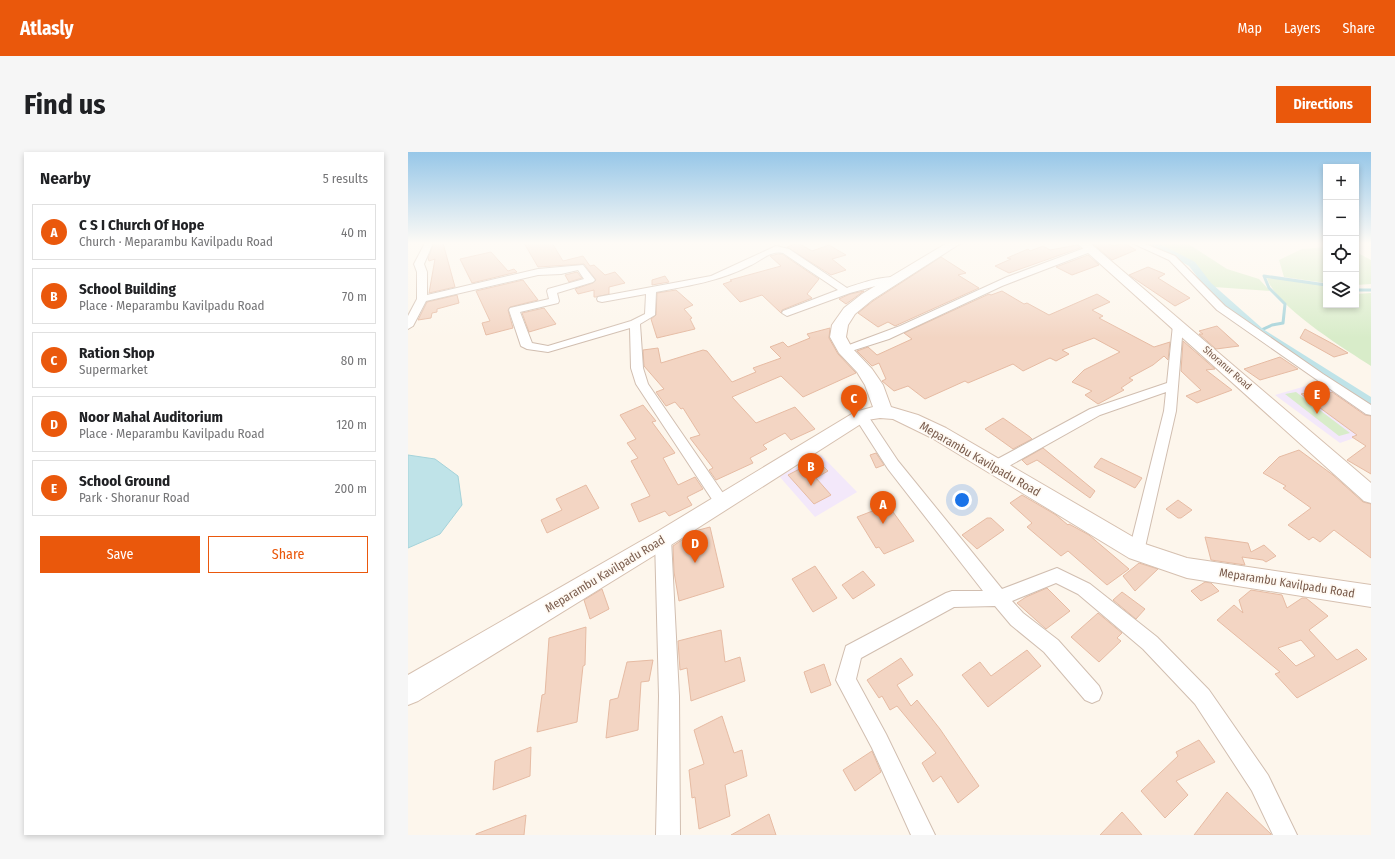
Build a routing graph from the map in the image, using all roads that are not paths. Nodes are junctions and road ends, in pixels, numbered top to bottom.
1 (422, 275) edge
2 (526, 275) edge
3 (540, 275) edge
4 (586, 275) edge
5 (721, 275) edge
6 (822, 275) edge
7 (904, 275) edge
8 (1020, 275) edge
9 (1120, 275) edge
10 (1189, 275) edge
11 (896, 280) junction
12 (651, 290) junction
13 (552, 291) junction
14 (846, 291) junction
15 (422, 299) junction
16 (602, 299) dead end
17 (787, 313) dead end
18 (635, 322) junction
19 (1178, 325) junction
20 (408, 326) edge
21 (844, 350) junction
22 (1172, 385) junction
23 (1371, 411) edge
24 (884, 412) junction
25 (861, 416) junction
26 (995, 467) junction
27 (1371, 494) edge
28 (722, 503) junction
29 (663, 539) junction
30 (1137, 551) junction
31 (1371, 596) edge
32 (1000, 598) junction
33 (408, 691) edge
34 (1092, 693) dead end
35 (668, 835) edge
36 (923, 835) edge
37 (1285, 835) edge

1 - 15 street
2 - 15 street
3 - 13 street
4 - 13 street
5 - 12 street
6 - 14 street
7 - 11 main road
8 - 21 street
9 - 19 main road, Shoranur Road
10 - 23 street
11 - 14 street
11 - 21 main road
12 - 16 street
12 - 18 street
13 - 18 street
14 - 17 street
15 - 20 street
18 - 28 street
19 - 22 street
19 - 27 main road, Shoranur Road
21 - 24 main road
22 - 26 street
22 - 30 street
24 - 25 main road, Meparambu Kavilpadu Road
24 - 26 main road, Meparambu Kavilpadu Road
25 - 28 main road, Meparambu Kavilpadu Road
25 - 32 street
26 - 30 main road, Meparambu Kavilpadu Road
28 - 29 main road, Meparambu Kavilpadu Road
29 - 33 main road, Meparambu Kavilpadu Road
29 - 35 street
30 - 31 main road, Meparambu Kavilpadu Road
32 - 34 street
32 - 36 street
32 - 37 street

